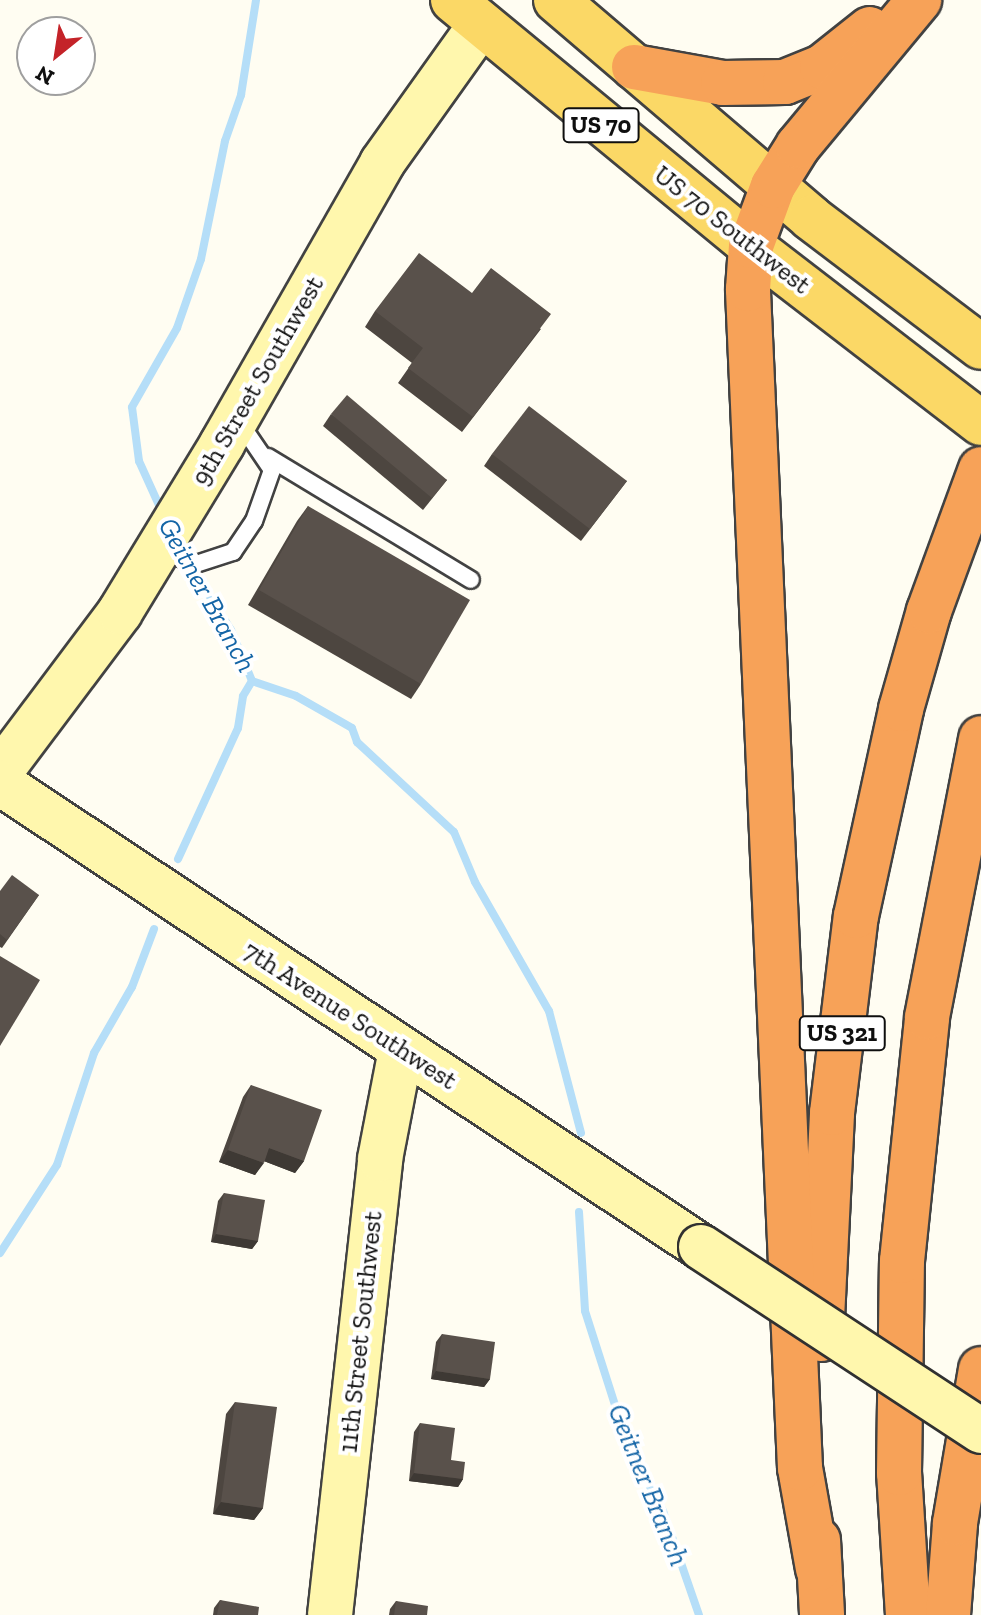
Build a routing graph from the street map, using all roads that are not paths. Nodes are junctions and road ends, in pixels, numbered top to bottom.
1 (556, 0) edge
2 (896, 0) edge
3 (919, 0) edge
4 (467, 12) edge
5 (634, 67) junction
6 (773, 186) junction
7 (751, 246) junction
8 (981, 347) edge
9 (237, 418) junction
10 (981, 423) edge
11 (268, 457) junction
12 (981, 469) edge
13 (158, 550) junction
14 (471, 580) dead end
15 (981, 738) edge
16 (0, 772) edge
17 (0, 783) edge
18 (401, 1050) junction
19 (981, 1369) edge
20 (981, 1431) edge
21 (818, 1569) junction
22 (330, 1615) edge
23 (822, 1615) edge
24 (908, 1615) edge
25 (948, 1615) edge

1 - 5 main road, US 70
2 - 5 highway
3 - 6 highway
4 - 7 main road, US 70 Southwest / US 70
4 - 9 street, 9th Street Southwest
5 - 6 main road, US 70
6 - 7 highway
6 - 8 main road, US 70
7 - 10 main road, US 70 Southwest / US 70
7 - 21 highway
9 - 11 lane
9 - 13 street, 9th Street Southwest
11 - 13 lane
11 - 14 lane
12 - 21 highway, US 321
13 - 16 street, 9th Street Southwest
15 - 24 highway, US 321
17 - 18 street, 7th Avenue Southwest
18 - 20 street, 7th Avenue Southwest, bridge
18 - 22 street, 11th Street Southwest
19 - 25 highway
21 - 23 highway, US 321

